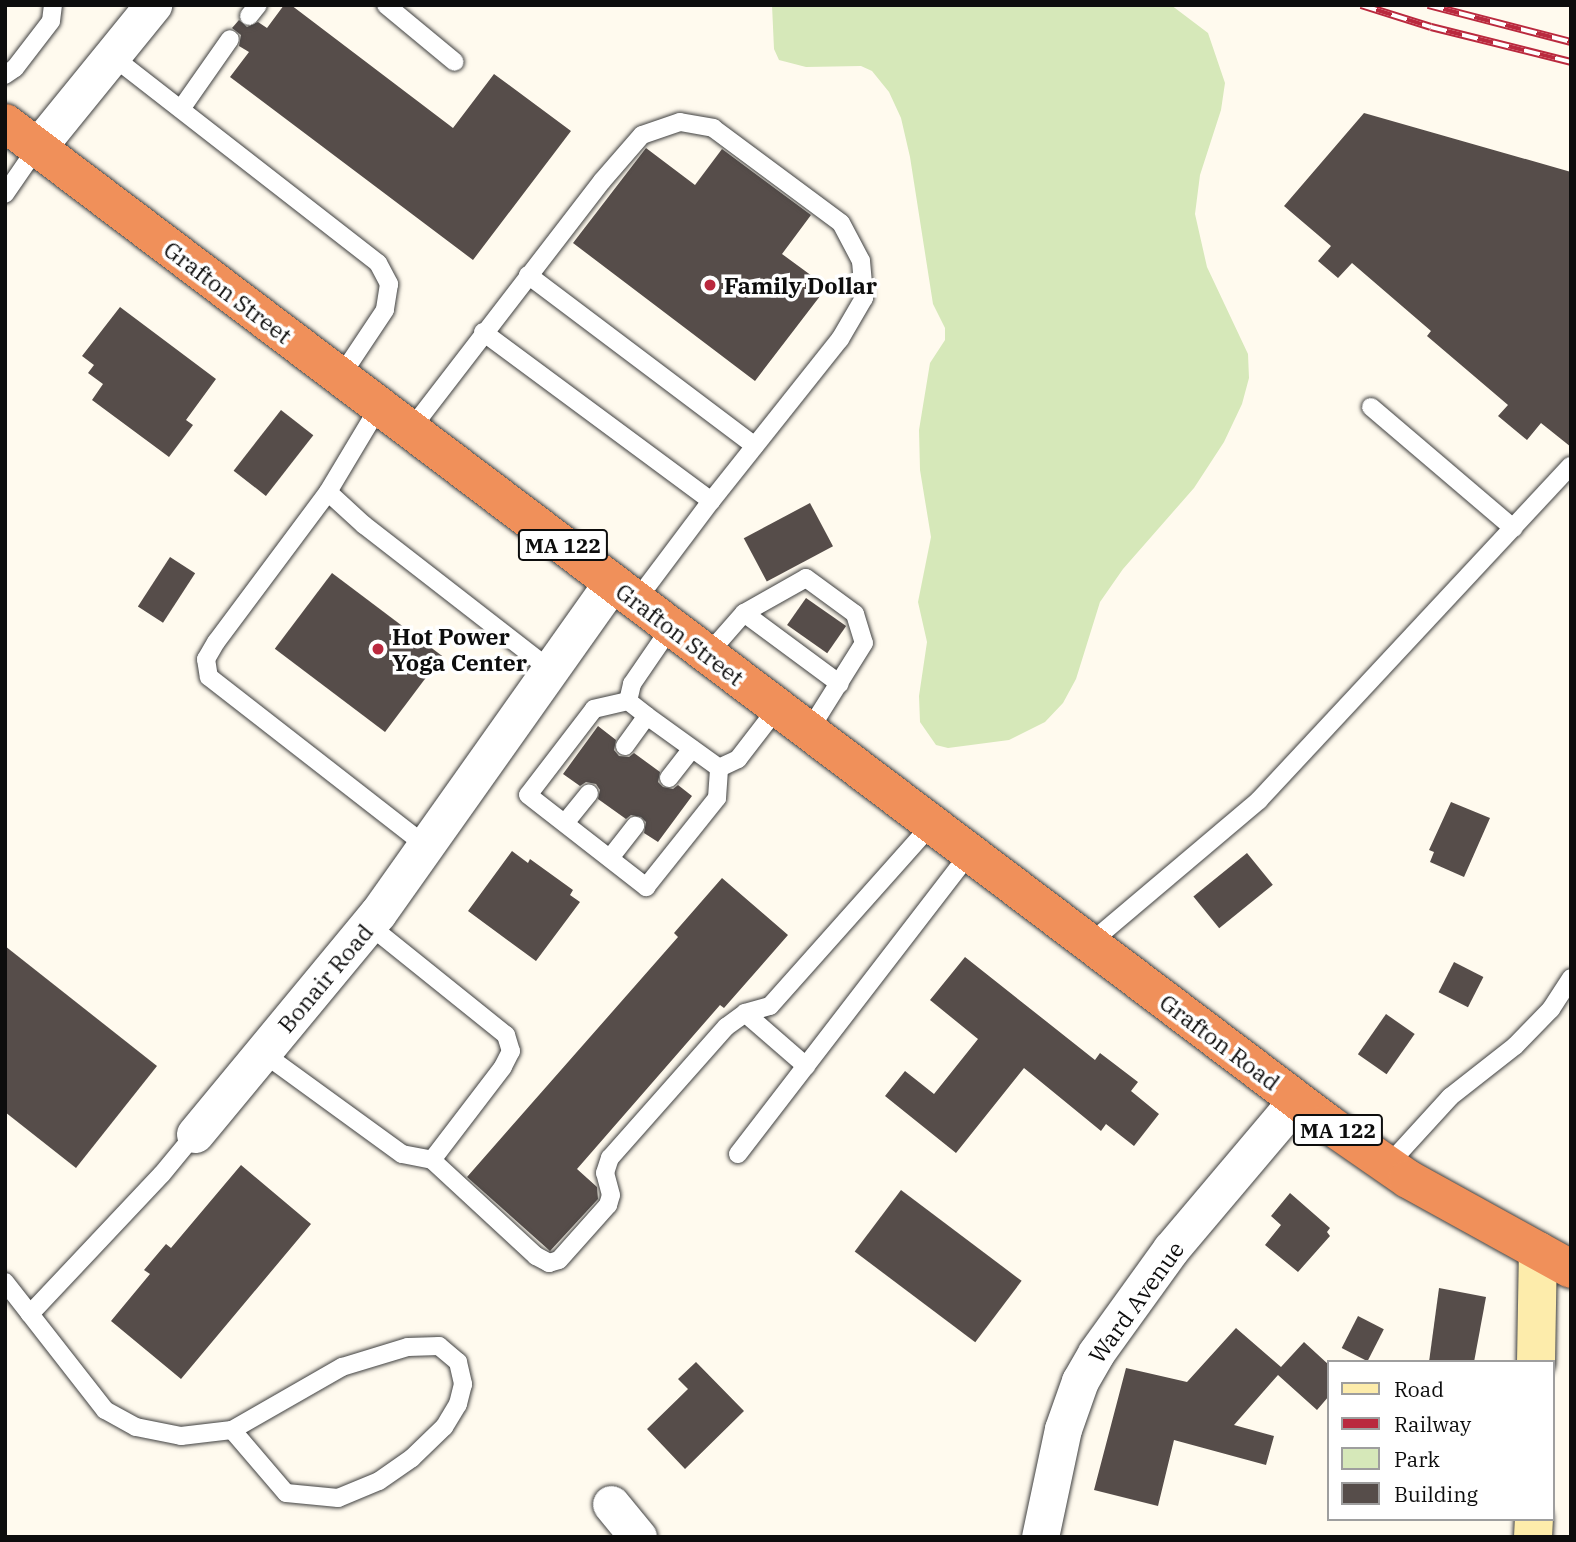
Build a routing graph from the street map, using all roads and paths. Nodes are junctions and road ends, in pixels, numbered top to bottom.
1 (53, 5) edge
2 (153, 5) edge
3 (386, 5) edge
4 (230, 39) dead end
5 (112, 56) junction
6 (455, 62) dead end
7 (5, 75) edge
8 (181, 110) junction
9 (5, 123) edge
10 (36, 149) junction
11 (5, 194) edge
12 (528, 275) junction
13 (483, 332) junction
14 (341, 376) junction
15 (380, 405) junction
16 (1370, 407) dead end
17 (411, 429) junction
18 (755, 446) junction
19 (1571, 466) edge
20 (328, 492) junction
21 (711, 501) junction
22 (1513, 528) junction
23 (624, 592) junction
24 (744, 613) junction
25 (671, 627) junction
26 (708, 654) junction
27 (551, 670) junction
28 (840, 684) junction
29 (628, 701) junction
30 (778, 707) junction
31 (647, 716) junction
32 (810, 729) junction
33 (625, 746) dead end
34 (692, 749) junction
35 (719, 768) junction
36 (669, 778) dead end
37 (589, 793) dead end
38 (565, 823) junction
39 (933, 823) junction
40 (635, 826) dead end
41 (426, 846) junction
42 (971, 851) junction
43 (610, 858) junction
44 (369, 925) junction
45 (1090, 943) junction
46 (1121, 967) joint
47 (1571, 978) edge
48 (745, 1013) junction
49 (263, 1053) junction
50 (806, 1066) junction
51 (1297, 1100) junction
52 (195, 1134) joint
53 (738, 1154) dead end
54 (432, 1160) junction
55 (1388, 1165) junction
56 (1538, 1251) junction
57 (1571, 1269) edge
58 (5, 1282) edge
59 (30, 1314) junction
60 (1536, 1360) edge
61 (232, 1430) junction
62 (611, 1504) dead end
63 (638, 1537) edge
64 (1040, 1537) edge

1 - 7 lane
2 - 5 street
3 - 6 lane
4 - 8 lane
5 - 8 lane
5 - 10 street
8 - 14 lane
9 - 10 highway, Grafton Street / MA 122
10 - 11 lane
10 - 14 highway, Grafton Street / MA 122
12 - 13 lane
12 - 18 lane
12 - 18 lane
13 - 17 lane
13 - 21 lane
14 - 15 highway, Grafton Street / MA 122
15 - 17 highway, Grafton Street / MA 122
15 - 20 lane
16 - 22 lane
17 - 23 highway, Grafton Street / MA 122
18 - 21 lane
19 - 22 lane
20 - 27 lane
20 - 41 lane
21 - 23 lane
22 - 45 lane
23 - 25 highway, Grafton Street / MA 122
23 - 27 street, Bonair Road
24 - 26 lane
24 - 28 lane
24 - 28 lane
25 - 26 highway, Grafton Street / MA 122
25 - 29 lane
26 - 30 highway, Grafton Street / MA 122
27 - 41 street, Bonair Road
28 - 32 lane
29 - 31 lane
29 - 38 lane
30 - 32 highway, Grafton Street / MA 122
30 - 35 lane
31 - 33 lane
31 - 34 lane
32 - 39 highway, Grafton Street / MA 122
34 - 35 lane
34 - 36 lane
35 - 43 lane
37 - 38 lane
38 - 43 lane
39 - 42 highway, Grafton Street / MA 122
39 - 48 lane
40 - 43 lane
41 - 44 street, Bonair Road
42 - 45 highway, Grafton Street / MA 122
42 - 50 lane
44 - 49 street, Bonair Road
44 - 54 lane
45 - 46 highway, Grafton Street / MA 122
46 - 51 highway, Grafton Road / MA 122
47 - 55 lane
48 - 50 lane
48 - 54 lane
49 - 52 street, Bonair Road
49 - 54 lane
50 - 53 lane
51 - 55 highway, Grafton Road / MA 122
51 - 64 street, Ward Avenue
52 - 59 lane, Bonair Road
55 - 56 highway, Grafton Road / MA 122
56 - 57 highway, Grafton Road / MA 122
56 - 60 street
58 - 59 lane
59 - 61 lane
61 - 61 lane
62 - 63 street

